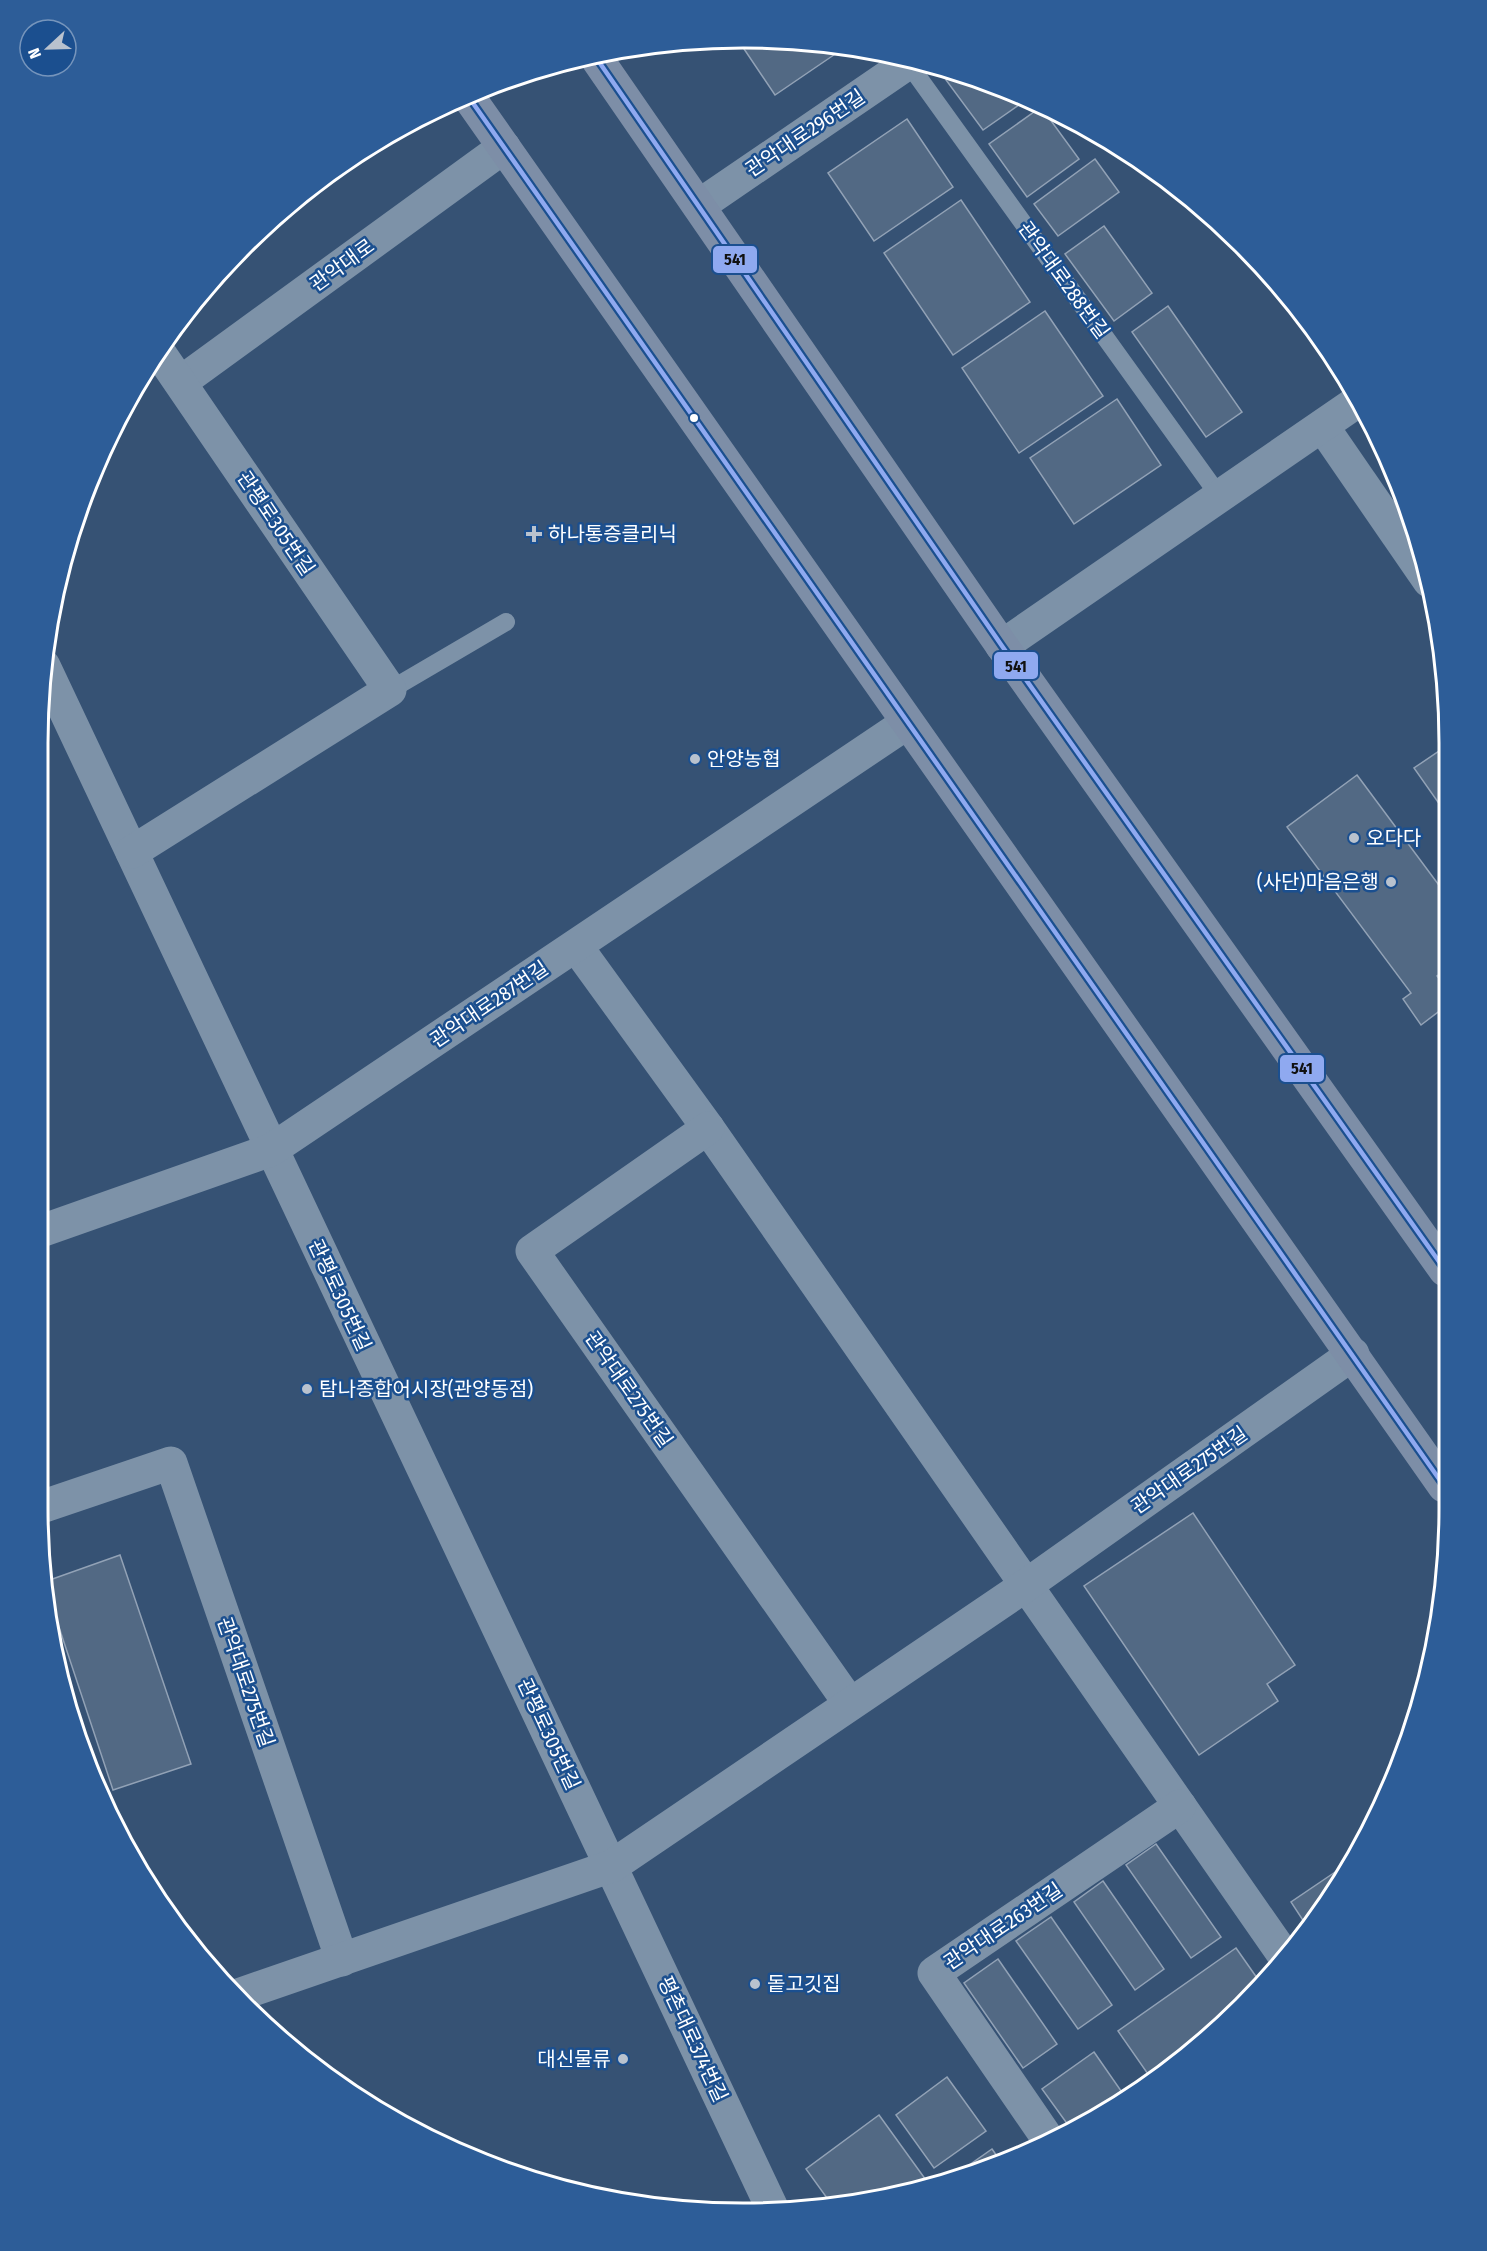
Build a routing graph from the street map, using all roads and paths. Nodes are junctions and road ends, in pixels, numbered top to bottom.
1 (600, 63) edge
2 (902, 67) edge
3 (915, 70) edge
4 (473, 103) edge
5 (504, 147) junction
6 (699, 205) junction
7 (164, 359) edge
8 (181, 382) junction
9 (1351, 406) edge
10 (1323, 427) junction
11 (1221, 496) junction
12 (1414, 559) edge
13 (506, 622) dead end
14 (1002, 646) junction
15 (51, 681) edge
16 (390, 690) junction
17 (907, 723) junction
18 (132, 852) junction
19 (576, 946) junction
20 (708, 1128) junction
21 (271, 1150) junction
22 (48, 1229) edge
23 (1439, 1262) edge
24 (1353, 1354) junction
25 (1439, 1479) edge
26 (48, 1505) edge
27 (1025, 1586) junction
28 (850, 1704) junction
29 (1180, 1806) junction
30 (612, 1866) junction
31 (1280, 1949) edge
32 (342, 1960) junction
33 (246, 1992) edge
34 (1045, 2134) edge
35 (770, 2202) edge

1 - 6 main road
2 - 6 street, 관악대로296번길
3 - 11 lane, 관악대로288번길
4 - 5 main road
5 - 8 street, 관악대로
5 - 17 main road
6 - 14 main road
7 - 8 street, 관평로305번길
8 - 16 street, 관평로305번길
9 - 10 street
10 - 11 street
10 - 12 street
11 - 14 street
13 - 16 lane
14 - 23 main road
15 - 18 street, 관평로305번길
16 - 18 street
17 - 19 street, 관악대로287번길
17 - 24 main road
18 - 21 street, 관평로305번길
19 - 20 street
19 - 21 street, 관악대로287번길
20 - 27 street
20 - 28 street, 관악대로275번길
21 - 22 street, 관악대로287번길
21 - 30 street, 관평로305번길
24 - 25 main road
24 - 27 street, 관악대로275번길
26 - 32 street, 관악대로275번길
27 - 28 street, 관악대로275번길
27 - 29 street
28 - 30 street, 관악대로275번길
29 - 31 street
29 - 34 street, 관악대로263번길
30 - 32 street, 관악대로275번길
30 - 35 street, 평촌대로374번길
32 - 33 street, 관악대로275번길

